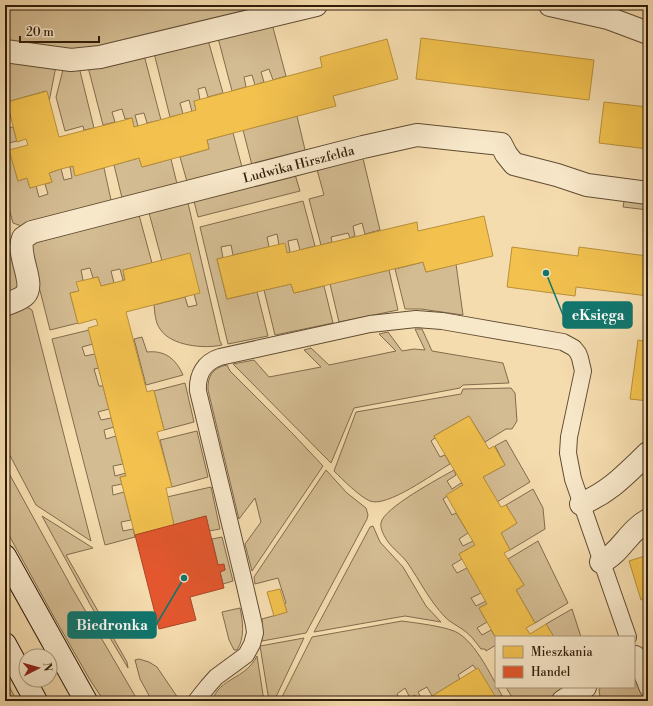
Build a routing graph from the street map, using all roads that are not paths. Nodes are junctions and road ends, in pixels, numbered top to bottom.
1 (316, 5) edge
2 (550, 5) edge
3 (648, 33) edge
4 (5, 51) edge
5 (648, 193) edge
6 (5, 305) edge
7 (648, 453) edge
8 (582, 504) junction
9 (648, 520) edge
10 (5, 556) edge
11 (601, 562) junction
12 (628, 636) edge
13 (5, 644) edge
14 (635, 658) edge
15 (583, 688) edge
16 (648, 689) edge
17 (36, 701) edge
18 (86, 701) edge
19 (196, 701) edge
20 (562, 701) edge

1 - 4 street
2 - 3 street
5 - 6 street, Ludwika Hirszfelda
7 - 8 street
8 - 11 lane
8 - 19 lane
9 - 11 street
10 - 18 street
11 - 12 lane
13 - 17 street
14 - 16 lane
15 - 20 street

